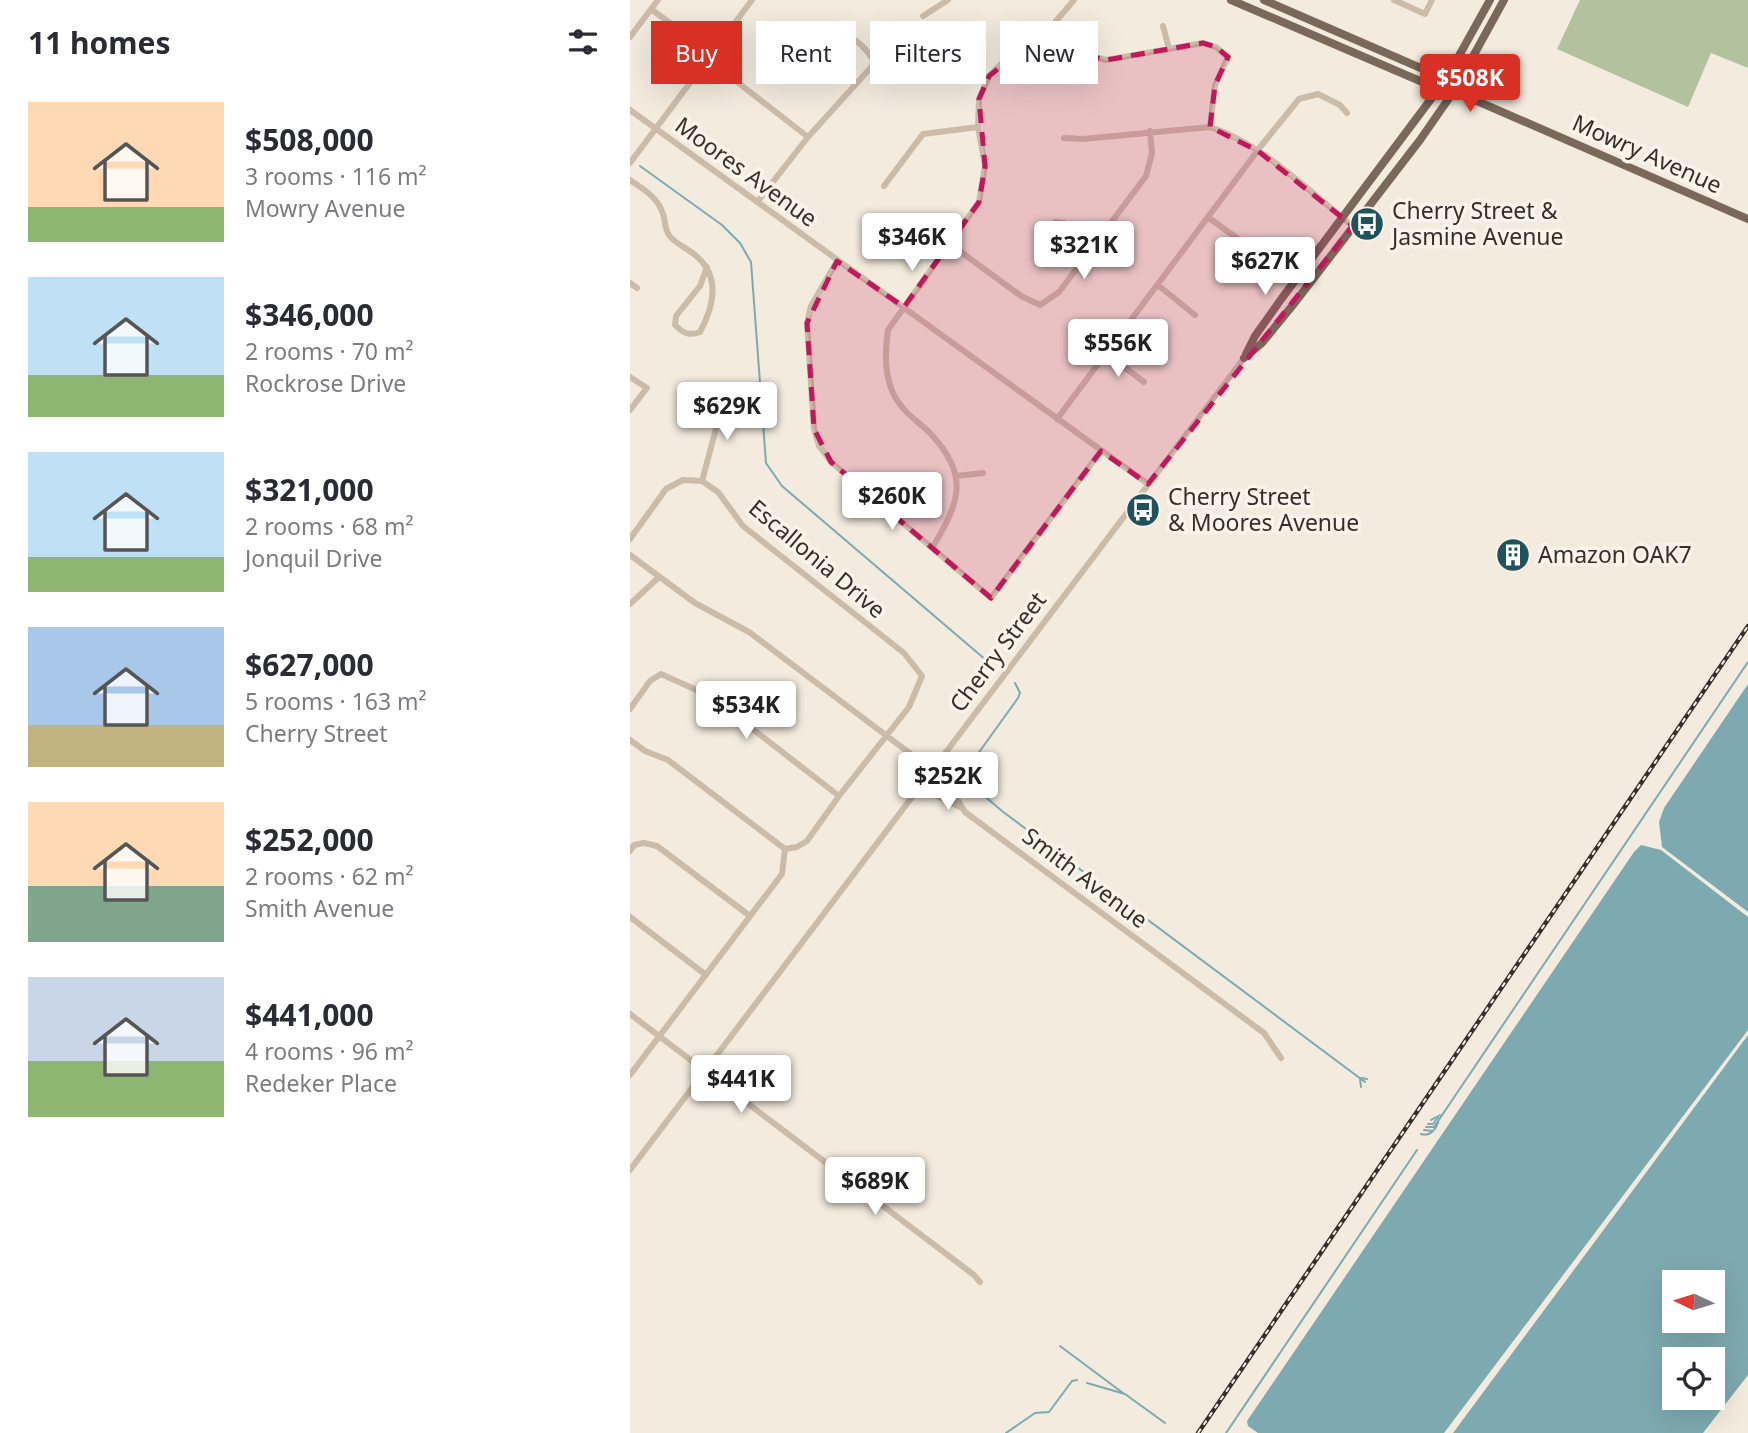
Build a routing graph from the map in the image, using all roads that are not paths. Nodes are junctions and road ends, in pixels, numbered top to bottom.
1 (658, 0) edge
2 (752, 0) edge
3 (948, 0) edge
4 (1074, 0) edge
5 (1233, 0) edge
6 (1264, 0) edge
7 (1394, 0) edge
8 (1432, 0) edge
9 (1490, 0) edge
10 (1504, 0) edge
11 (651, 9) junction
12 (923, 16) dead end
13 (667, 21) edge
14 (736, 21) edge
15 (1056, 21) edge
16 (1163, 26) dead end
17 (630, 37) edge
18 (856, 39) edge
19 (1169, 49) junction
20 (1098, 58) edge
21 (1000, 65) edge
22 (1446, 79) junction
23 (689, 84) edge
24 (740, 84) edge
25 (856, 84) edge
26 (856, 84) edge
27 (1439, 89) junction
28 (1454, 91) junction
29 (630, 110) edge
30 (1348, 113) dead end
31 (978, 127) junction
32 (1210, 127) junction
33 (655, 128) junction
34 (1150, 131) junction
35 (808, 136) junction
36 (1064, 138) dead end
37 (1258, 151) junction
38 (630, 163) edge
39 (630, 180) edge
40 (884, 186) dead end
41 (758, 201) junction
42 (1209, 218) junction
43 (1342, 218) junction
44 (1748, 219) edge
45 (1353, 226) junction
46 (950, 244) junction
47 (1095, 244) junction
48 (1248, 247) dead end
49 (1085, 257) junction
50 (837, 261) junction
51 (707, 267) junction
52 (630, 283) edge
53 (1158, 286) junction
54 (637, 288) dead end
55 (904, 307) junction
56 (1195, 315) dead end
57 (1107, 354) junction
58 (1244, 358) junction
59 (630, 377) edge
60 (1144, 382) dead end
61 (725, 395) dead end
62 (630, 410) edge
63 (1057, 419) junction
64 (1101, 451) junction
65 (983, 473) dead end
66 (956, 476) junction
67 (702, 481) junction
68 (1148, 484) junction
69 (630, 539) edge
70 (932, 548) junction
71 (630, 555) edge
72 (659, 577) junction
73 (630, 604) edge
74 (630, 709) edge
75 (887, 736) junction
76 (630, 740) edge
77 (932, 770) junction
78 (916, 792) junction
79 (839, 796) junction
80 (960, 807) junction
81 (785, 849) junction
82 (630, 851) edge
83 (750, 916) junction
84 (630, 917) edge
85 (706, 975) junction
86 (630, 1014) edge
87 (659, 1036) junction
88 (1281, 1058) dead end
89 (705, 1071) junction
90 (630, 1075) edge
91 (630, 1170) edge
92 (979, 1282) dead end

1 - 11 street
2 - 14 street
3 - 12 street
4 - 15 street
5 - 27 main road, Mowry Avenue
6 - 22 main road
7 - 8 street
9 - 22 main road, Cherry Street
10 - 28 main road, Cherry Street
11 - 13 street
11 - 17 street
16 - 19 street
18 - 26 street
19 - 20 street
19 - 32 street
21 - 31 street
22 - 27 main road, Cherry Street
22 - 28 main road
23 - 33 street
24 - 35 street
25 - 35 street
27 - 28 main road, Mowry Avenue
27 - 43 main road, Cherry Street
28 - 44 main road, Mowry Avenue
28 - 45 main road, Cherry Street
29 - 33 street, Moores Avenue
30 - 37 street
31 - 40 street
31 - 46 street
32 - 34 street
32 - 37 street
33 - 38 street
33 - 41 street, Moores Avenue
34 - 36 street
34 - 47 street
35 - 41 street
37 - 42 street
37 - 43 street
39 - 51 street
41 - 50 street, Moores Avenue
42 - 48 street
42 - 53 street
43 - 45 street
43 - 58 main road, Cherry Street
45 - 58 main road, Cherry Street
46 - 49 street
46 - 55 street
47 - 49 street
47 - 49 street
50 - 55 street, Moores Avenue
50 - 70 street
51 - 51 street
52 - 54 street
53 - 56 street
53 - 57 street
55 - 63 street, Moores Avenue
55 - 66 street
57 - 60 street
57 - 63 street
58 - 68 street, Cherry Street
59 - 62 street
61 - 67 street
63 - 64 street, Moores Avenue
64 - 68 street, Moores Avenue
64 - 70 street
65 - 66 street
66 - 70 street
67 - 69 street
67 - 75 street, Escallonia Drive
68 - 77 street, Cherry Street
71 - 72 street, Smith Avenue
72 - 73 street
72 - 75 street, Smith Avenue
74 - 79 street
75 - 77 street, Smith Avenue
75 - 79 street
76 - 81 street
77 - 78 street, Cherry Street
77 - 80 street, Smith Avenue
78 - 80 street
78 - 89 street, Cherry Street
79 - 81 street
80 - 88 street, Smith Avenue
81 - 83 street
82 - 83 street
83 - 85 street
84 - 85 street
85 - 87 street
86 - 87 street
87 - 89 street
87 - 90 street
89 - 91 street, Cherry Street
89 - 92 street

